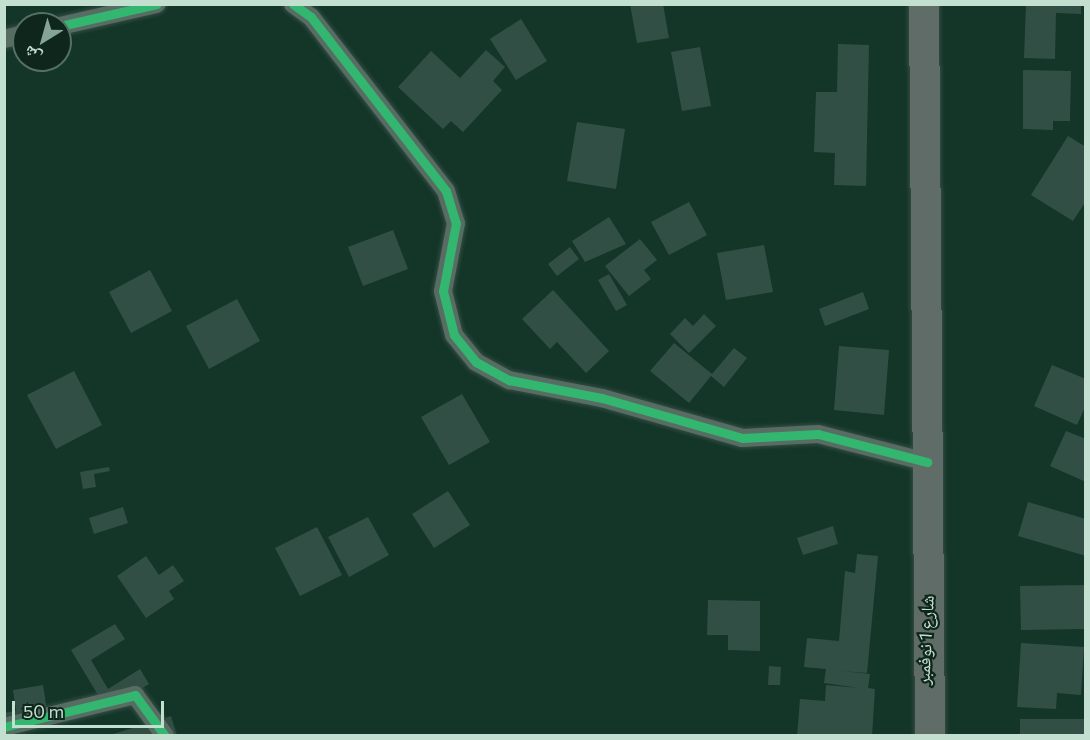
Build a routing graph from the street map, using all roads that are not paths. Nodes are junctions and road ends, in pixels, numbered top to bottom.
1 (157, 4) edge
2 (293, 4) edge
3 (924, 4) edge
4 (72, 23) edge
5 (927, 462) junction
6 (928, 586) junction
7 (4, 727) edge
8 (165, 735) edge
9 (920, 735) edge
10 (930, 735) edge

1 - 4 street
2 - 5 street
3 - 5 main road
5 - 6 main road
6 - 9 main road, شارع 1 نوفمبر
6 - 10 main road, شارع 1 نوفمبر
7 - 8 street

